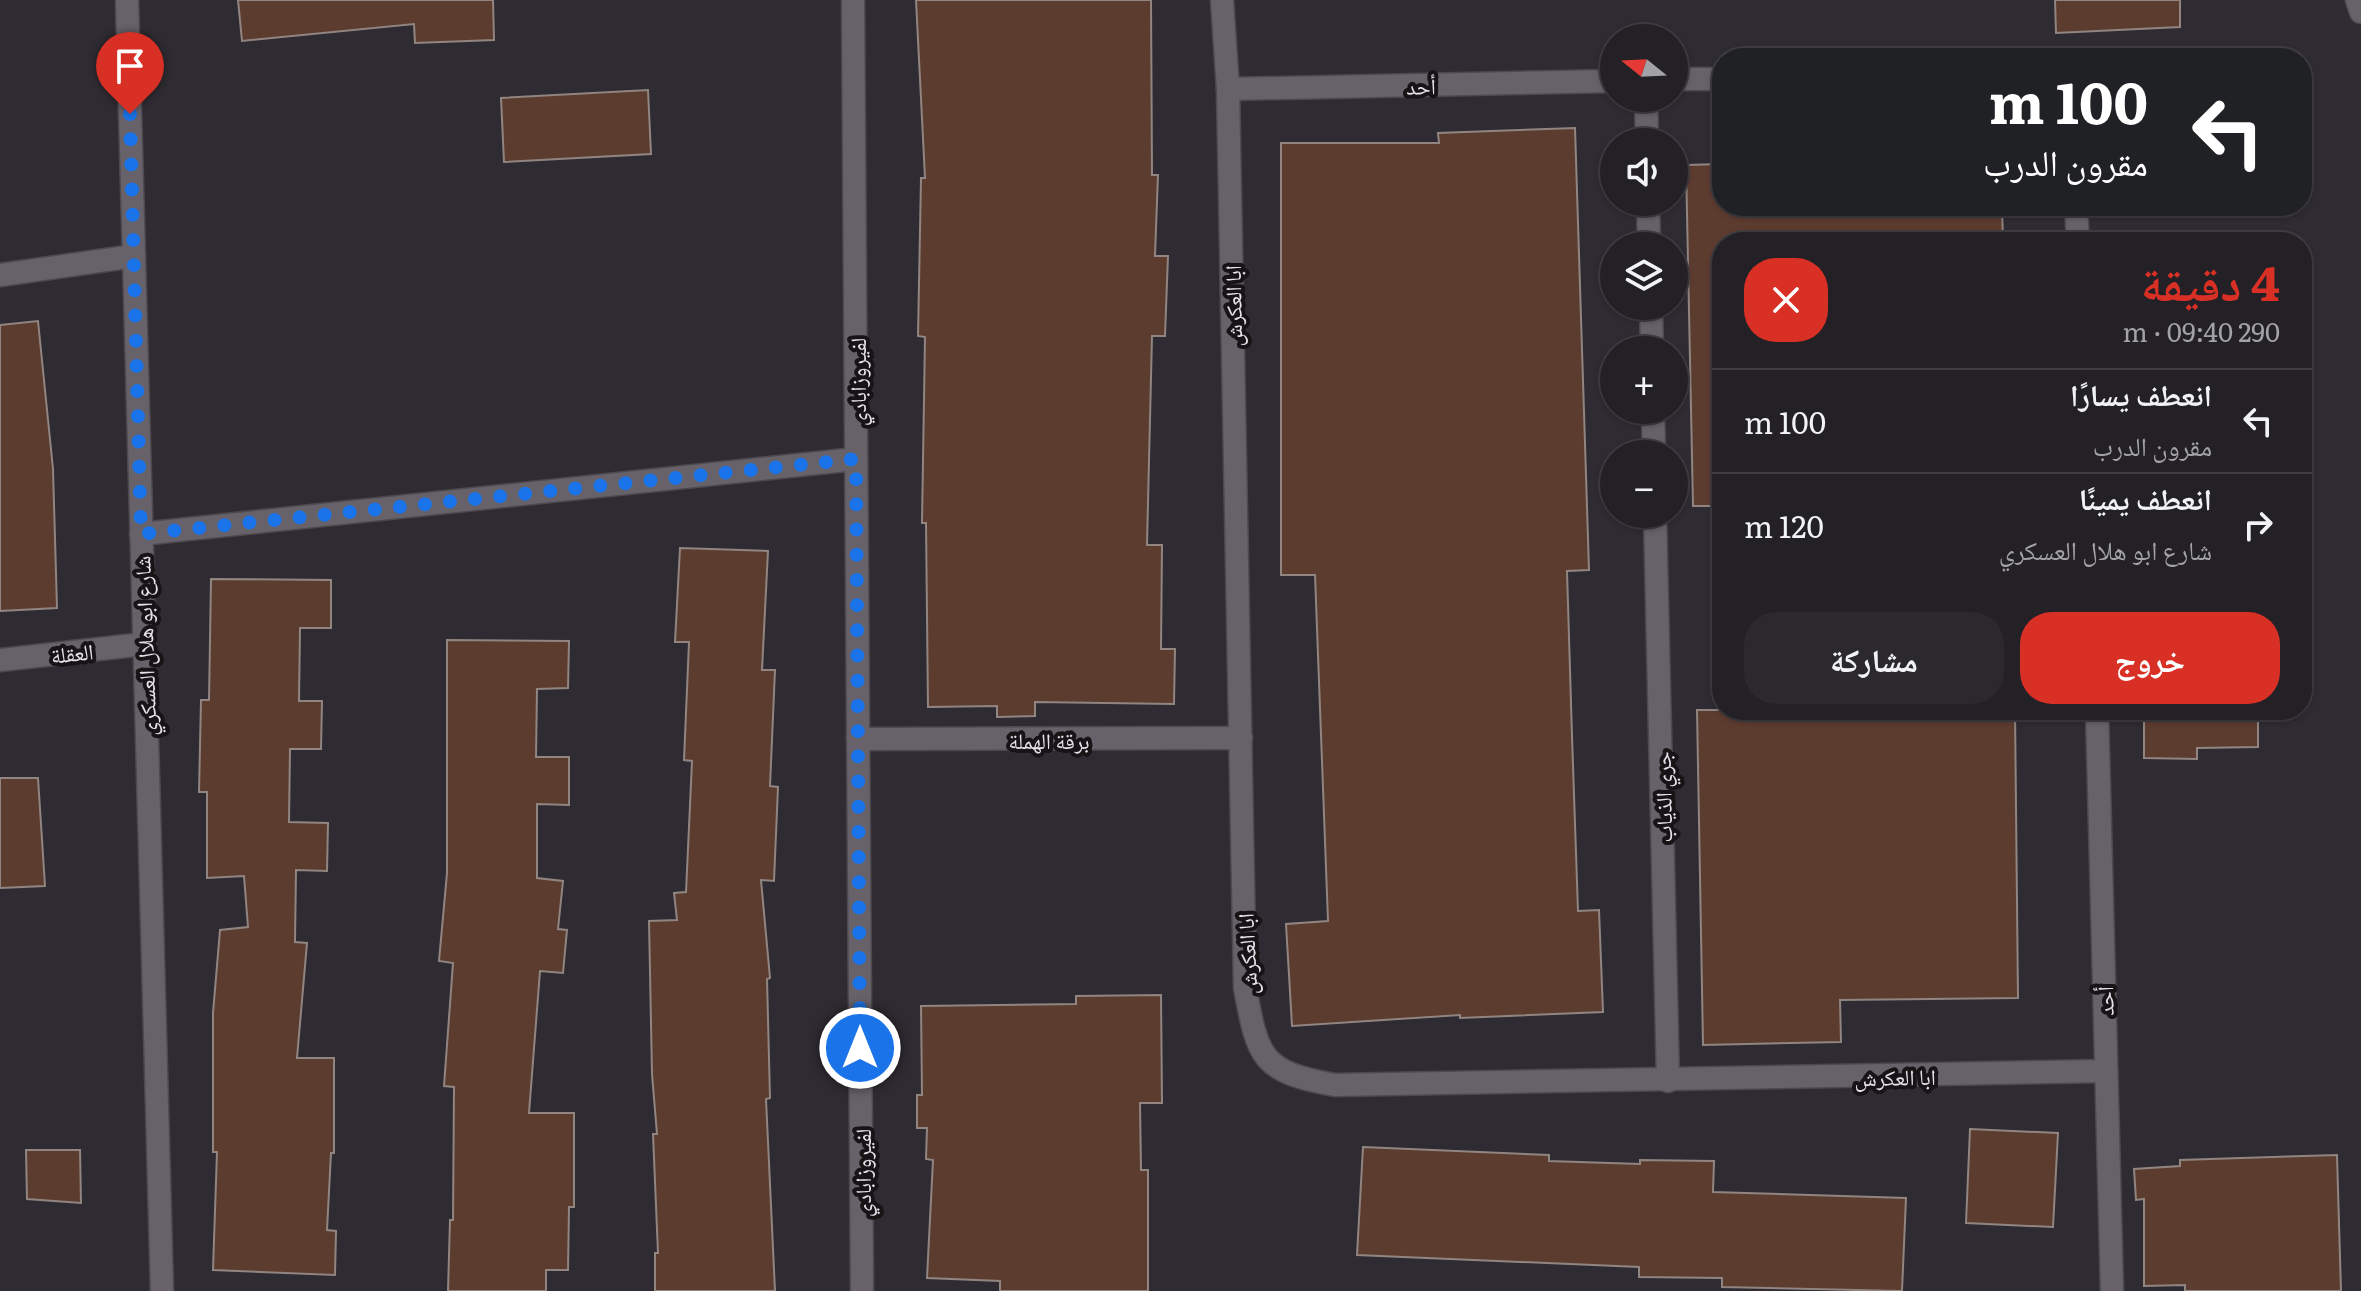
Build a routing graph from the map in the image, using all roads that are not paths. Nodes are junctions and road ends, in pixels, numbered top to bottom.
1 (127, 0) edge
2 (853, 0) edge
3 (1222, 0) edge
4 (2357, 0) edge
5 (2361, 12) edge
6 (1688, 79) edge
7 (1712, 79) edge
8 (1600, 81) edge
9 (1228, 89) junction
10 (134, 256) junction
11 (0, 275) edge
12 (856, 459) junction
13 (1655, 528) edge
14 (141, 534) junction
15 (144, 644) junction
16 (0, 660) edge
17 (2097, 720) edge
18 (1241, 738) junction
19 (858, 739) junction
20 (2106, 1071) junction
21 (1668, 1081) junction
22 (162, 1291) edge
23 (862, 1291) edge
24 (2112, 1291) edge

1 - 10 street, شارع ابو هلال العسكري
2 - 12 street, لفيروزابادي
3 - 9 street, ابا العكرش
4 - 5 street
6 - 7 street
8 - 9 street, أحد
9 - 18 street, ابا العكرش
10 - 11 street
10 - 14 street, شارع ابو هلال العسكري
12 - 14 street
12 - 19 street, لفيروزابادي
13 - 21 street, جري الذياب
14 - 15 street, شارع ابو هلال العسكري
15 - 16 street, العقلة
15 - 22 street, شارع ابو هلال العسكري
17 - 20 street, أحد
18 - 19 street, برقة الهملة
18 - 21 street, ابا العكرش
19 - 23 street, لفيروزابادي
20 - 21 street, ابا العكرش
20 - 24 street, أحد

